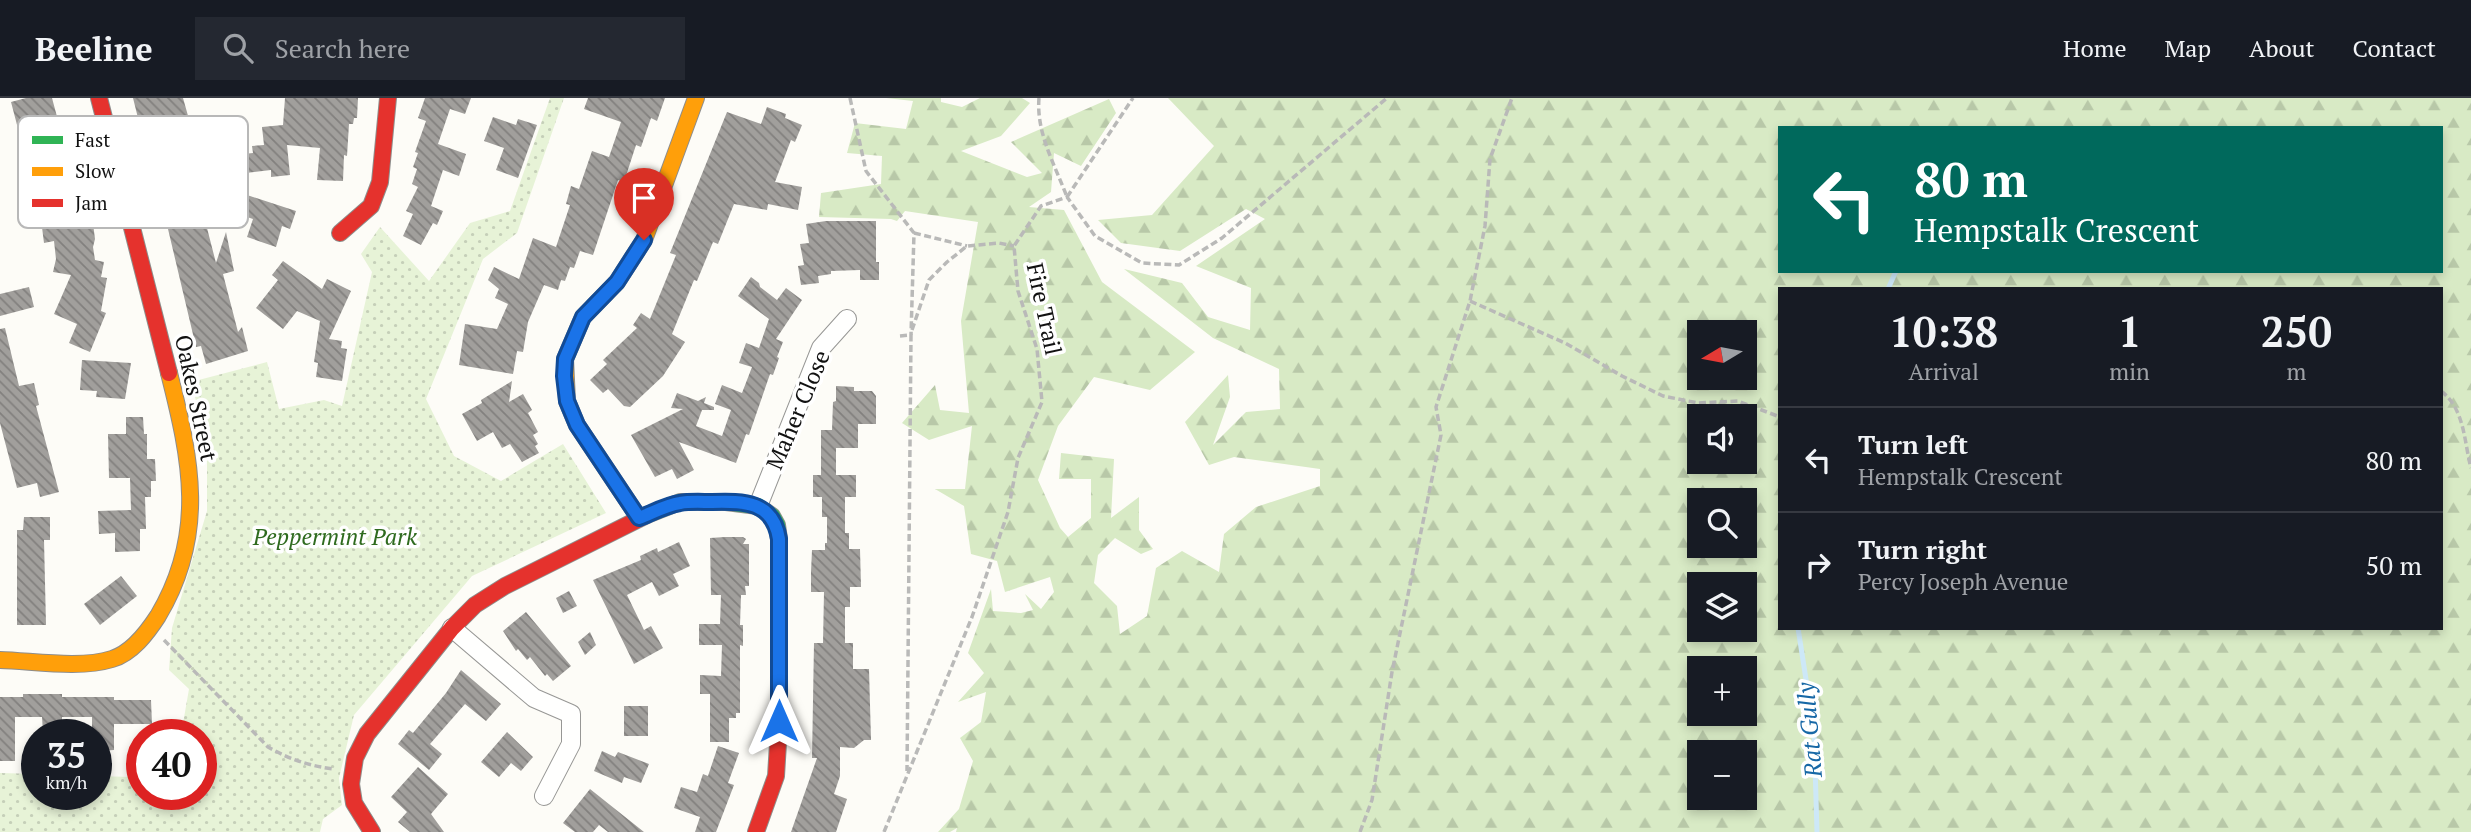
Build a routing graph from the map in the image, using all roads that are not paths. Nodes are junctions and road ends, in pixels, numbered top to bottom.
1 (99, 98) edge
2 (388, 98) edge
3 (696, 98) edge
4 (104, 116) edge
5 (132, 228) edge
6 (340, 233) dead end
7 (847, 319) dead end
8 (758, 506) junction
9 (639, 518) junction
10 (452, 628) junction
11 (0, 660) edge
12 (544, 796) dead end
13 (372, 832) edge
14 (756, 832) edge

1 - 4 street, Oakes Street
2 - 6 street
3 - 9 street
5 - 11 street, Oakes Street
7 - 8 street, Maher Close
8 - 9 street
8 - 14 street
9 - 10 street
10 - 12 street
10 - 13 street

